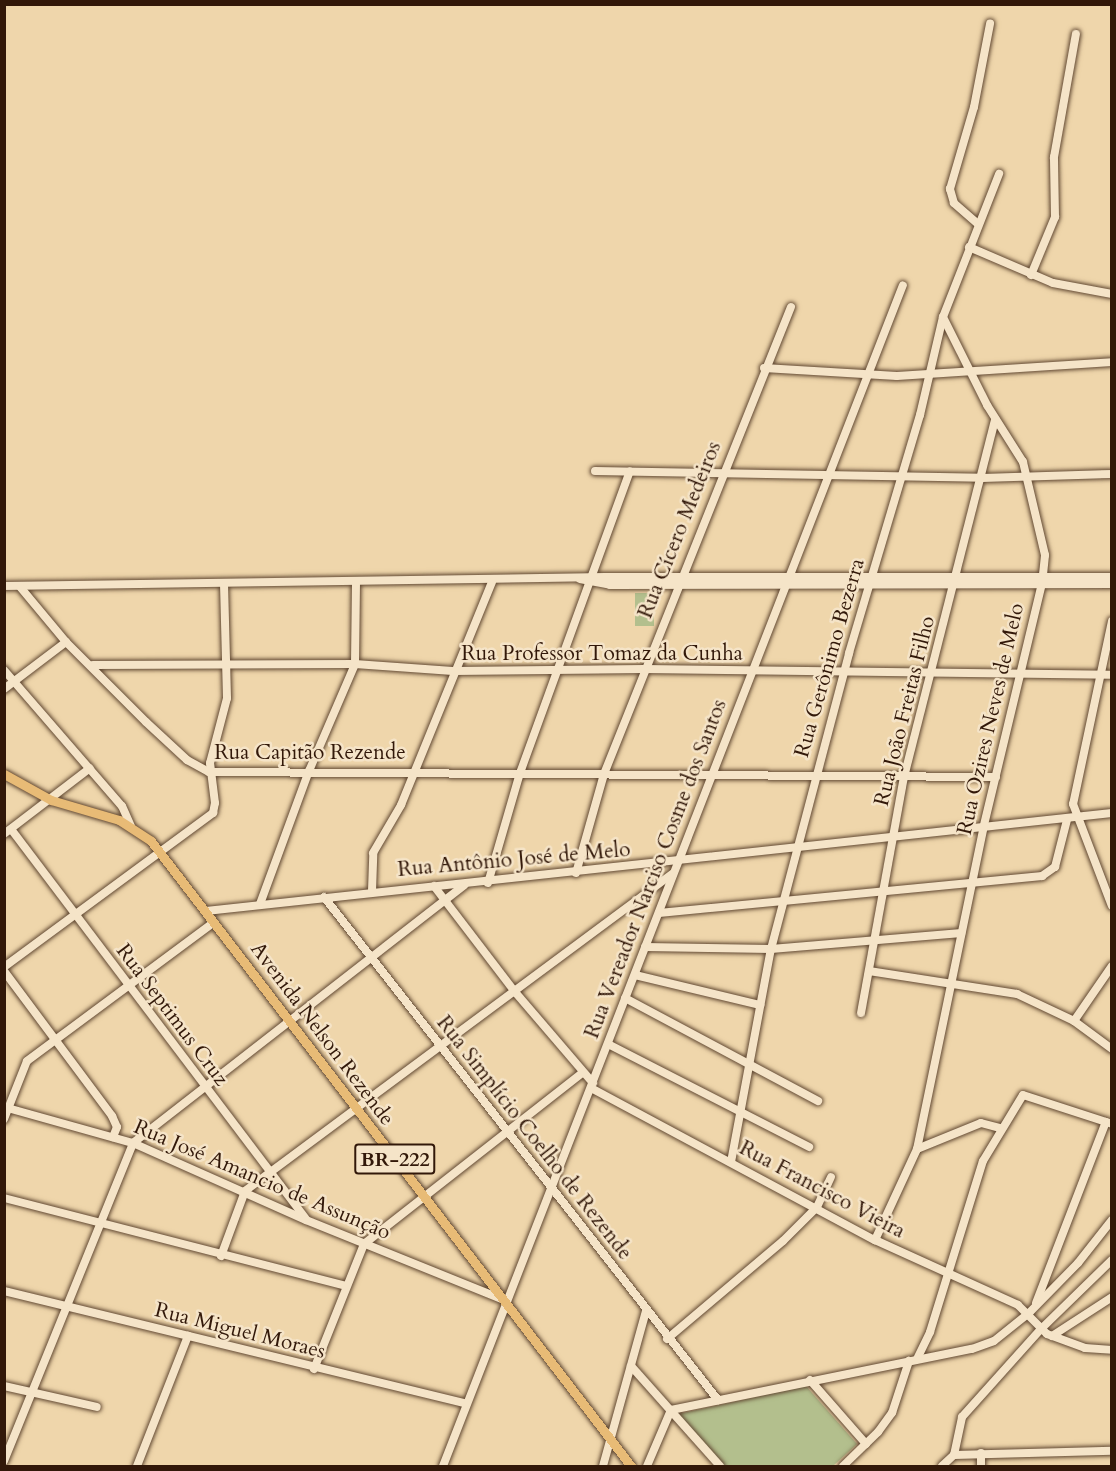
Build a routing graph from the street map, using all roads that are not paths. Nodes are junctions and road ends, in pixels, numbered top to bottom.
1 (990, 24) dead end
2 (1076, 34) dead end
3 (999, 174) dead end
4 (978, 224) junction
5 (969, 247) junction
6 (1030, 275) junction
7 (903, 285) dead end
8 (1112, 294) edge
9 (791, 307) dead end
10 (943, 317) junction
11 (1112, 362) edge
12 (764, 368) junction
13 (972, 373) junction
14 (927, 374) junction
15 (867, 375) junction
16 (995, 419) junction
17 (595, 471) dead end
18 (630, 471) junction
19 (722, 474) junction
20 (1112, 474) edge
21 (828, 475) junction
22 (899, 477) junction
23 (982, 478) junction
24 (1029, 478) junction
25 (1112, 577) edge
26 (872, 579) junction
27 (590, 580) junction
28 (787, 580) junction
29 (957, 580) junction
30 (1042, 580) junction
31 (680, 581) junction
32 (492, 582) junction
33 (224, 584) junction
34 (356, 584) junction
35 (1112, 584) edge
36 (4, 586) edge
37 (21, 588) junction
38 (1112, 621) edge
39 (66, 642) junction
40 (227, 664) junction
41 (355, 664) junction
42 (93, 665) junction
43 (644, 669) junction
44 (4, 670) edge
45 (453, 671) junction
46 (558, 671) junction
47 (752, 672) junction
48 (844, 673) junction
49 (931, 674) junction
50 (1019, 675) junction
51 (1100, 675) junction
52 (1112, 675) edge
53 (14, 681) junction
54 (4, 689) edge
55 (90, 768) junction
56 (309, 771) junction
57 (415, 771) junction
58 (209, 772) junction
59 (519, 773) junction
60 (4, 774) edge
61 (604, 774) junction
62 (712, 776) junction
63 (816, 777) junction
64 (904, 777) junction
65 (996, 777) junction
66 (51, 800) junction
67 (1112, 813) edge
68 (1077, 817) junction
69 (1067, 820) junction
70 (131, 826) junction
71 (983, 829) junction
72 (8, 832) edge
73 (895, 836) junction
74 (800, 847) junction
75 (160, 851) junction
76 (679, 861) junction
77 (576, 873) junction
78 (674, 873) junction
79 (488, 883) junction
80 (972, 883) junction
81 (465, 885) junction
82 (434, 886) junction
83 (372, 891) junction
84 (884, 892) junction
85 (324, 897) junction
86 (784, 900) junction
87 (443, 902) junction
88 (260, 904) junction
89 (1112, 906) edge
90 (206, 911) junction
91 (658, 913) junction
92 (73, 915) junction
93 (213, 923) junction
94 (961, 933) junction
95 (873, 940) junction
96 (645, 947) junction
97 (771, 949) junction
98 (372, 961) junction
99 (1112, 966) edge
100 (4, 969) edge
101 (869, 971) junction
102 (635, 975) junction
103 (951, 982) junction
104 (128, 987) junction
105 (515, 992) junction
106 (625, 998) junction
107 (760, 1005) junction
108 (861, 1012) dead end
109 (1074, 1021) junction
110 (290, 1022) junction
111 (55, 1039) junction
112 (608, 1044) junction
113 (441, 1046) junction
114 (1112, 1049) edge
115 (749, 1064) junction
116 (582, 1073) junction
117 (592, 1085) junction
118 (203, 1087) junction
119 (819, 1101) dead end
120 (7, 1107) edge
121 (358, 1110) junction
122 (741, 1112) junction
123 (4, 1119) edge
124 (1109, 1123) edge
125 (1000, 1128) junction
126 (505, 1132) junction
127 (113, 1137) junction
128 (133, 1143) junction
129 (809, 1148) dead end
130 (917, 1149) junction
131 (731, 1162) junction
132 (273, 1172) junction
133 (831, 1177) dead end
134 (245, 1191) junction
135 (551, 1191) junction
136 (423, 1196) junction
137 (4, 1198) edge
138 (817, 1207) junction
139 (306, 1220) junction
140 (1112, 1220) edge
141 (99, 1221) junction
142 (875, 1240) junction
143 (364, 1244) junction
144 (221, 1256) junction
145 (1112, 1260) edge
146 (946, 1274) junction
147 (346, 1286) junction
148 (4, 1291) edge
149 (1112, 1297) edge
150 (505, 1302) junction
151 (64, 1306) junction
152 (1032, 1310) junction
153 (646, 1311) junction
154 (1041, 1329) junction
155 (188, 1336) junction
156 (1052, 1336) junction
157 (667, 1339) junction
158 (1112, 1350) edge
159 (913, 1360) junction
160 (631, 1366) junction
161 (315, 1369) junction
162 (810, 1380) junction
163 (4, 1386) edge
164 (34, 1391) junction
165 (718, 1400) junction
166 (466, 1404) junction
167 (97, 1407) dead end
168 (671, 1410) junction
169 (610, 1439) junction
170 (866, 1444) junction
171 (1112, 1451) edge
172 (981, 1453) junction
173 (954, 1455) junction
174 (4, 1461) edge
175 (137, 1467) edge
176 (443, 1467) edge
177 (603, 1467) edge
178 (631, 1467) edge
179 (647, 1467) edge
180 (720, 1467) edge
181 (843, 1467) edge
182 (942, 1467) edge
183 (981, 1467) edge

1 - 4 street
2 - 6 street
3 - 4 street, Rua Gerônimo Bezerra
4 - 5 street, Rua Gerônimo Bezerra
5 - 6 street
5 - 10 street, Rua Gerônimo Bezerra
6 - 8 street
7 - 15 street, Rua Vereador Narciso Cosme dos Santos
9 - 12 street, Rua Cícero Medeiros
10 - 13 street, Rua Ozires Neves de Melo
10 - 14 street, Rua Gerônimo Bezerra
11 - 13 street
12 - 15 street
12 - 19 street, Rua Cícero Medeiros
13 - 14 street
13 - 16 street, Rua Ozires Neves de Melo
14 - 15 street
14 - 22 street, Rua Gerônimo Bezerra
15 - 21 street, Rua Vereador Narciso Cosme dos Santos
16 - 23 street, Rua João Freitas Filho
16 - 24 street, Rua Ozires Neves de Melo
17 - 18 street
18 - 19 street
18 - 27 street
19 - 21 street
19 - 31 street, Rua Cícero Medeiros
20 - 24 street
21 - 22 street
21 - 28 street, Rua Vereador Narciso Cosme dos Santos
22 - 23 street
22 - 26 street, Rua Gerônimo Bezerra
23 - 24 street
23 - 29 street, Rua João Freitas Filho
24 - 30 street, Rua Ozires Neves de Melo
25 - 30 street
26 - 28 street
26 - 29 street
26 - 48 street, Rua Gerônimo Bezerra
27 - 31 street
27 - 32 street
27 - 46 street
28 - 31 street
28 - 47 street, Rua Vereador Narciso Cosme dos Santos
29 - 30 street
29 - 49 street, Rua João Freitas Filho
30 - 35 street
30 - 50 street, Rua Ozires Neves de Melo
31 - 43 street, Rua Cícero Medeiros
32 - 34 street
32 - 45 street
33 - 34 street
33 - 37 street
33 - 40 street
34 - 41 street
36 - 37 street
37 - 39 street, Rua Capitão Rezende
38 - 51 street
39 - 42 street, Rua Capitão Rezende
39 - 53 street
40 - 41 street, Rua Professor Tomaz da Cunha
40 - 42 street, Rua Professor Tomaz da Cunha
40 - 58 street
41 - 45 street, Rua Professor Tomaz da Cunha
41 - 56 street
42 - 58 street, Rua Capitão Rezende
43 - 46 street, Rua Professor Tomaz da Cunha
43 - 47 street, Rua Professor Tomaz da Cunha
43 - 61 street, Rua Cícero Medeiros
44 - 53 street
45 - 46 street, Rua Professor Tomaz da Cunha
45 - 57 street
46 - 59 street
47 - 48 street, Rua Professor Tomaz da Cunha
47 - 62 street, Rua Vereador Narciso Cosme dos Santos
48 - 49 street, Rua Professor Tomaz da Cunha
48 - 63 street, Rua Gerônimo Bezerra
49 - 50 street, Rua Professor Tomaz da Cunha
49 - 64 street, Rua João Freitas Filho
50 - 51 street, Rua Professor Tomaz da Cunha
50 - 65 street, Rua Ozires Neves de Melo
51 - 52 street, Rua Professor Tomaz da Cunha
51 - 68 street
53 - 54 street
53 - 55 street
55 - 66 street
55 - 70 street
56 - 57 street, Rua Capitão Rezende
56 - 58 street, Rua Capitão Rezende
56 - 88 street
57 - 59 street, Rua Capitão Rezende
57 - 83 street
58 - 75 street
59 - 61 street, Rua Capitão Rezende
59 - 79 street
60 - 66 main road, BR-222
61 - 62 street, Rua Capitão Rezende
61 - 77 street, Rua Cícero Medeiros
62 - 63 street, Rua Capitão Rezende
62 - 76 street, Rua Vereador Narciso Cosme dos Santos
63 - 64 street, Rua Capitão Rezende
63 - 74 street, Rua Gerônimo Bezerra
64 - 65 street, Rua Capitão Rezende
64 - 73 street, Rua João Freitas Filho
65 - 71 street, Rua Ozires Neves de Melo
66 - 70 main road, BR-222
66 - 72 street
67 - 68 street, Rua Antônio José de Melo
68 - 69 street, Rua Antônio José de Melo
68 - 89 street
69 - 71 street, Rua Antônio José de Melo
69 - 80 street
70 - 75 main road, BR-222
71 - 73 street, Rua Antônio José de Melo
71 - 80 street, Rua Ozires Neves de Melo
72 - 92 street, Rua Septimus Cruz
73 - 74 street, Rua Antônio José de Melo
73 - 84 street, Rua João Freitas Filho
74 - 76 street, Rua Antônio José de Melo
74 - 86 street, Rua Gerônimo Bezerra
75 - 90 main road, Avenida Nelson Rezende / BR-222
75 - 92 street
76 - 77 street, Rua Antônio José de Melo
76 - 78 street, Rua Vereador Narciso Cosme dos Santos
77 - 79 street, Rua Antônio José de Melo
78 - 91 street, Rua Vereador Narciso Cosme dos Santos
78 - 105 street
79 - 81 street, Rua Antônio José de Melo
80 - 84 street
80 - 94 street, Rua Ozires Neves de Melo
81 - 82 street, Rua Antônio José de Melo
81 - 87 street
82 - 83 street, Rua Antônio José de Melo
82 - 87 street, Rua Francisco Vieira
83 - 85 street, Rua Antônio José de Melo
84 - 86 street
84 - 95 street, Rua João Freitas Filho
85 - 88 street, Rua Antônio José de Melo
85 - 98 street, Rua Simplício Coelho de Rezende
86 - 91 street
86 - 97 street, Rua Gerônimo Bezerra
87 - 98 street
87 - 105 street, Rua Francisco Vieira
88 - 90 street, Rua Antônio José de Melo
90 - 93 main road, Avenida Nelson Rezende / BR-222
91 - 96 street, Rua Vereador Narciso Cosme dos Santos
92 - 100 street
92 - 104 street, Rua Septimus Cruz
93 - 104 street
93 - 110 main road, Avenida Nelson Rezende / BR-222
94 - 95 street
94 - 103 street, Rua Ozires Neves de Melo
95 - 97 street
95 - 101 street, Rua João Freitas Filho
96 - 97 street
96 - 102 street, Rua Vereador Narciso Cosme dos Santos
97 - 107 street, Rua Gerônimo Bezerra
98 - 110 street
98 - 113 street, Rua Simplício Coelho de Rezende
99 - 109 street
100 - 111 street
101 - 103 street
101 - 108 street, Rua João Freitas Filho
102 - 106 street, Rua Vereador Narciso Cosme dos Santos
102 - 107 street
103 - 109 street
103 - 130 street, Rua Ozires Neves de Melo
104 - 111 street
104 - 118 street, Rua Septimus Cruz
105 - 113 street
105 - 116 street, Rua Francisco Vieira
106 - 112 street, Rua Vereador Narciso Cosme dos Santos
106 - 115 street
107 - 115 street, Rua Gerônimo Bezerra
109 - 114 street
110 - 118 street
110 - 121 main road, Avenida Nelson Rezende / BR-222
111 - 120 street
111 - 127 street
112 - 117 street, Rua Vereador Narciso Cosme dos Santos
112 - 122 street
113 - 121 street
113 - 126 street, Rua Simplício Coelho de Rezende
115 - 119 street
115 - 122 street, Rua Gerônimo Bezerra
116 - 117 street, Rua Francisco Vieira
116 - 126 street
117 - 131 street, Rua Francisco Vieira
117 - 135 street, Rua Vereador Narciso Cosme dos Santos
118 - 128 street
118 - 132 street, Rua Septimus Cruz
120 - 123 street
120 - 127 street, Rua José Amancio de Assunção
121 - 132 street
121 - 136 main road, Avenida Nelson Rezende / BR-222
122 - 129 street
122 - 131 street, Rua Gerônimo Bezerra
124 - 125 street
124 - 152 street
125 - 130 street
125 - 146 street
126 - 135 street, Rua Simplício Coelho de Rezende
126 - 136 street
127 - 128 street, Rua José Amancio de Assunção
128 - 134 street, Rua José Amancio de Assunção
128 - 141 street
130 - 142 street, Rua Ozires Neves de Melo
131 - 138 street, Rua Francisco Vieira
132 - 134 street
132 - 139 street, Rua Septimus Cruz
133 - 138 street
134 - 139 street, Rua José Amancio de Assunção
134 - 144 street
135 - 150 street, Rua Vereador Narciso Cosme dos Santos
135 - 153 street, Rua Simplício Coelho de Rezende
136 - 143 street
136 - 150 main road, Avenida Nelson Rezende / BR-222
137 - 141 street
138 - 142 street, Rua Francisco Vieira
138 - 157 street
139 - 143 street, Rua José Amancio de Assunção
140 - 152 street
141 - 144 street
141 - 151 street
142 - 146 street, Rua Francisco Vieira
143 - 147 street
143 - 150 street, Rua José Amancio de Assunção
144 - 147 street
145 - 154 street
146 - 152 street, Rua Francisco Vieira
146 - 159 street
147 - 161 street
148 - 151 street, Rua Miguel Moraes
149 - 156 street
150 - 166 street, Rua Vereador Narciso Cosme dos Santos
150 - 169 main road, Avenida Nelson Rezende / BR-222
151 - 155 street, Rua Miguel Moraes
151 - 164 street
152 - 154 street
152 - 159 street
153 - 157 street, Rua Simplício Coelho de Rezende
153 - 160 street
154 - 156 street
154 - 173 street
155 - 161 street, Rua Miguel Moraes
155 - 175 street
156 - 158 street
157 - 165 street, Rua Simplício Coelho de Rezende
159 - 162 street
159 - 170 street
160 - 168 street
160 - 169 street
161 - 166 street, Rua Miguel Moraes
162 - 165 street
162 - 170 street
163 - 164 street
164 - 167 street
164 - 174 street
165 - 168 street
166 - 176 street, Rua Vereador Narciso Cosme dos Santos
168 - 179 street
168 - 180 street
169 - 177 street
169 - 178 main road, Avenida Nelson Rezende / BR-222
170 - 181 street
171 - 172 street
172 - 173 street
172 - 183 street
173 - 182 street

